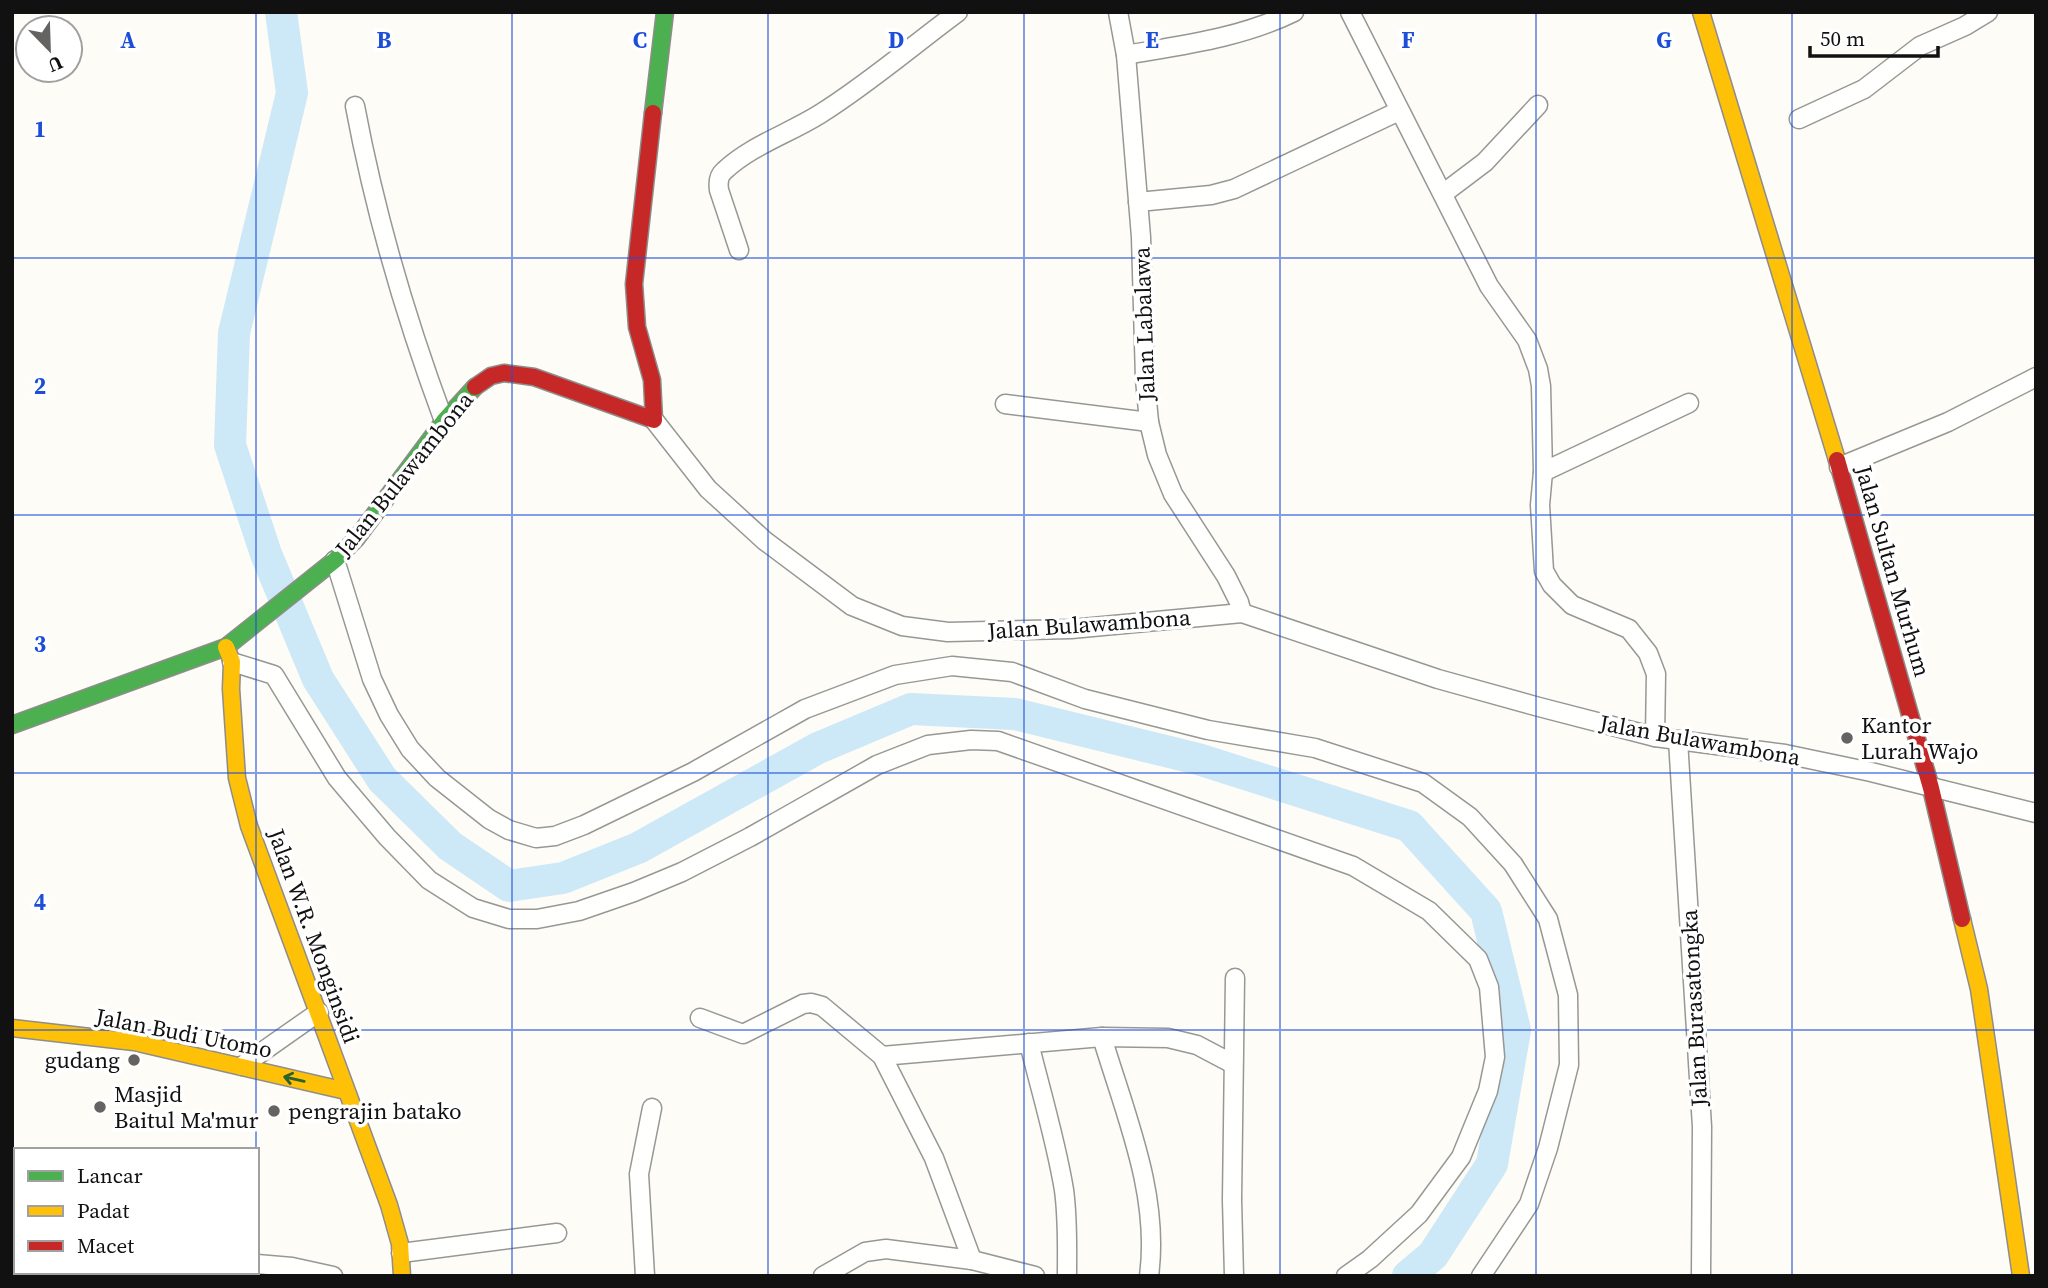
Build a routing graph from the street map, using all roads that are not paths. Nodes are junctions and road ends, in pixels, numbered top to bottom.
1 (665, 12) edge
2 (958, 12) edge
3 (1118, 12) edge
4 (1294, 12) edge
5 (1350, 12) edge
6 (1701, 12) edge
7 (1988, 12) edge
8 (1126, 55) junction
9 (1538, 105) dead end
10 (355, 106) dead end
11 (1399, 111) junction
12 (1799, 119) dead end
13 (1444, 193) junction
14 (1139, 202) junction
15 (740, 250) dead end
16 (2036, 377) edge
17 (1689, 403) dead end
18 (1005, 404) dead end
19 (654, 420) junction
20 (444, 421) junction
21 (1149, 422) junction
22 (1839, 467) junction
23 (1543, 472) junction
24 (335, 560) junction
25 (1242, 613) junction
26 (229, 654) junction
27 (12, 725) edge
28 (1655, 737) junction
29 (1678, 740) junction
30 (1931, 788) junction
31 (2036, 813) edge
32 (1235, 978) dead end
33 (319, 1012) junction
34 (700, 1018) dead end
35 (12, 1028) edge
36 (1102, 1037) junction
37 (1029, 1044) junction
38 (882, 1056) junction
39 (1233, 1064) junction
40 (242, 1066) junction
41 (346, 1091) junction
42 (652, 1108) dead end
43 (557, 1233) dead end
44 (401, 1253) junction
45 (972, 1260) junction
46 (259, 1264) edge
47 (333, 1276) edge
48 (402, 1276) edge
49 (645, 1276) edge
50 (823, 1276) edge
51 (1035, 1276) edge
52 (1067, 1276) edge
53 (1149, 1276) edge
54 (1234, 1276) edge
55 (1346, 1276) edge
56 (1481, 1276) edge
57 (1701, 1276) edge
58 (2021, 1276) edge

1 - 19 main road
2 - 15 street
3 - 8 street, Jalan Labalawa
4 - 8 street
5 - 11 street
6 - 22 main road, Jalan Sultan Murhum
7 - 12 street
8 - 14 street, Jalan Labalawa
9 - 13 street
10 - 20 street
11 - 13 street
11 - 14 street
13 - 23 street
14 - 21 street, Jalan Labalawa
16 - 22 street
17 - 23 street
18 - 21 street
19 - 20 main road, Jalan Bulawambona
19 - 25 street, Jalan Bulawambona
20 - 24 main road, Jalan Bulawambona
21 - 25 street, Jalan Labalawa
22 - 30 main road, Jalan Sultan Murhum
23 - 28 street
24 - 26 main road, Jalan Bulawambona
24 - 56 street
25 - 28 street, Jalan Bulawambona
26 - 27 main road
26 - 33 main road, Jalan W.R. Monginsidi
26 - 55 street
28 - 29 street, Jalan Bulawambona
29 - 30 street, Jalan Bulawambona
29 - 57 street, Jalan Burasatongka
30 - 31 street, Jalan Bulawambona
30 - 58 main road, Jalan Sultan Murhum
32 - 39 street
33 - 40 street
33 - 41 main road, Jalan W.R. Monginsidi
34 - 38 street
35 - 40 main road, Jalan Budi Utomo
36 - 37 street
36 - 39 street
36 - 53 street
37 - 38 street
37 - 52 street
38 - 45 street
39 - 54 street
41 -> 40 main road, Jalan Budi Utomo
41 - 44 main road, Jalan W.R. Monginsidi
42 - 49 street
43 - 44 street
44 - 48 main road, Jalan W.R. Monginsidi
45 - 50 street
45 - 51 street
46 - 47 street

